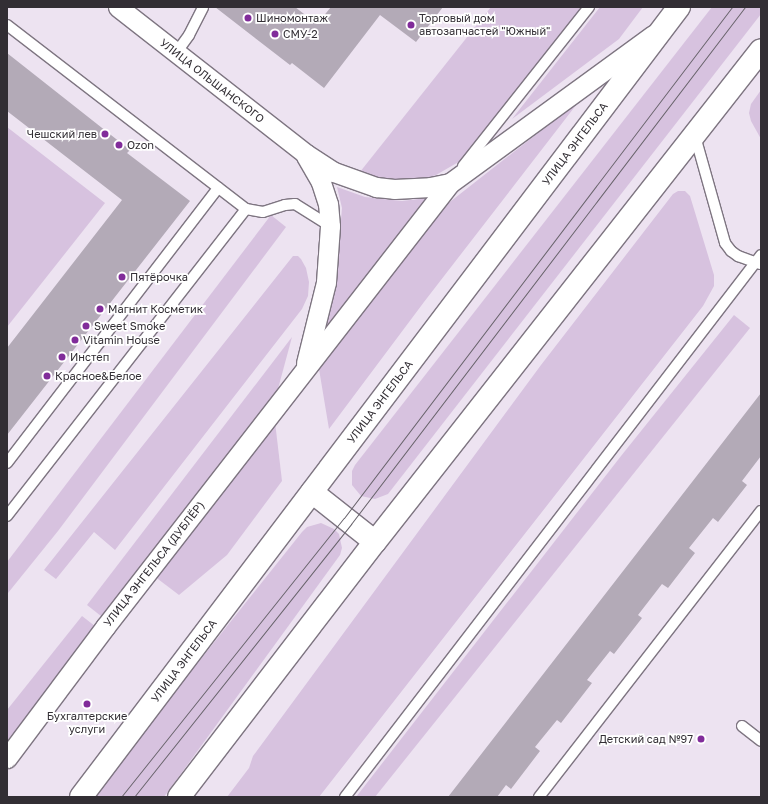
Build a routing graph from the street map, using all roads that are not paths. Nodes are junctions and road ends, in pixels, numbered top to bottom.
1 (118, 7) edge
2 (203, 7) edge
3 (589, 7) edge
4 (678, 7) edge
5 (7, 25) edge
6 (661, 30) junction
7 (761, 50) edge
8 (176, 53) junction
9 (694, 134) junction
10 (306, 154) junction
11 (450, 183) junction
12 (218, 188) junction
13 (246, 209) junction
14 (330, 226) junction
15 (759, 260) edge
16 (304, 372) junction
17 (7, 463) edge
18 (312, 492) junction
19 (761, 511) edge
20 (7, 516) edge
21 (375, 542) junction
22 (742, 726) dead end
23 (761, 741) edge
24 (7, 758) edge
25 (81, 797) edge
26 (179, 797) edge
27 (345, 797) edge
28 (539, 797) edge

1 - 8 street, УЛИЦА ОЛЬШАНСКОГО
2 - 8 lane
3 - 11 lane
4 - 6 main road, УЛИЦА ЭНГЕЛЬСА
5 - 12 lane
6 - 11 street
6 - 18 main road, УЛИЦА ЭНГЕЛЬСА
7 - 9 main road
8 - 10 street, УЛИЦА ОЛЬШАНСКОГО
9 - 15 lane
9 - 21 main road
10 - 11 street, УЛИЦА ОЛЬШАНСКОГО
10 - 14 street
11 - 16 street, УЛИЦА ЭНГЕЛЬСА (ДУБЛЁР)
12 - 13 lane
12 - 17 lane
13 - 14 lane
13 - 20 lane
14 - 16 street
15 - 27 lane
16 - 24 street, УЛИЦА ЭНГЕЛЬСА (ДУБЛЁР)
18 - 21 main road
18 - 25 main road, УЛИЦА ЭНГЕЛЬСА
19 - 28 lane
21 - 26 main road
22 - 23 lane

